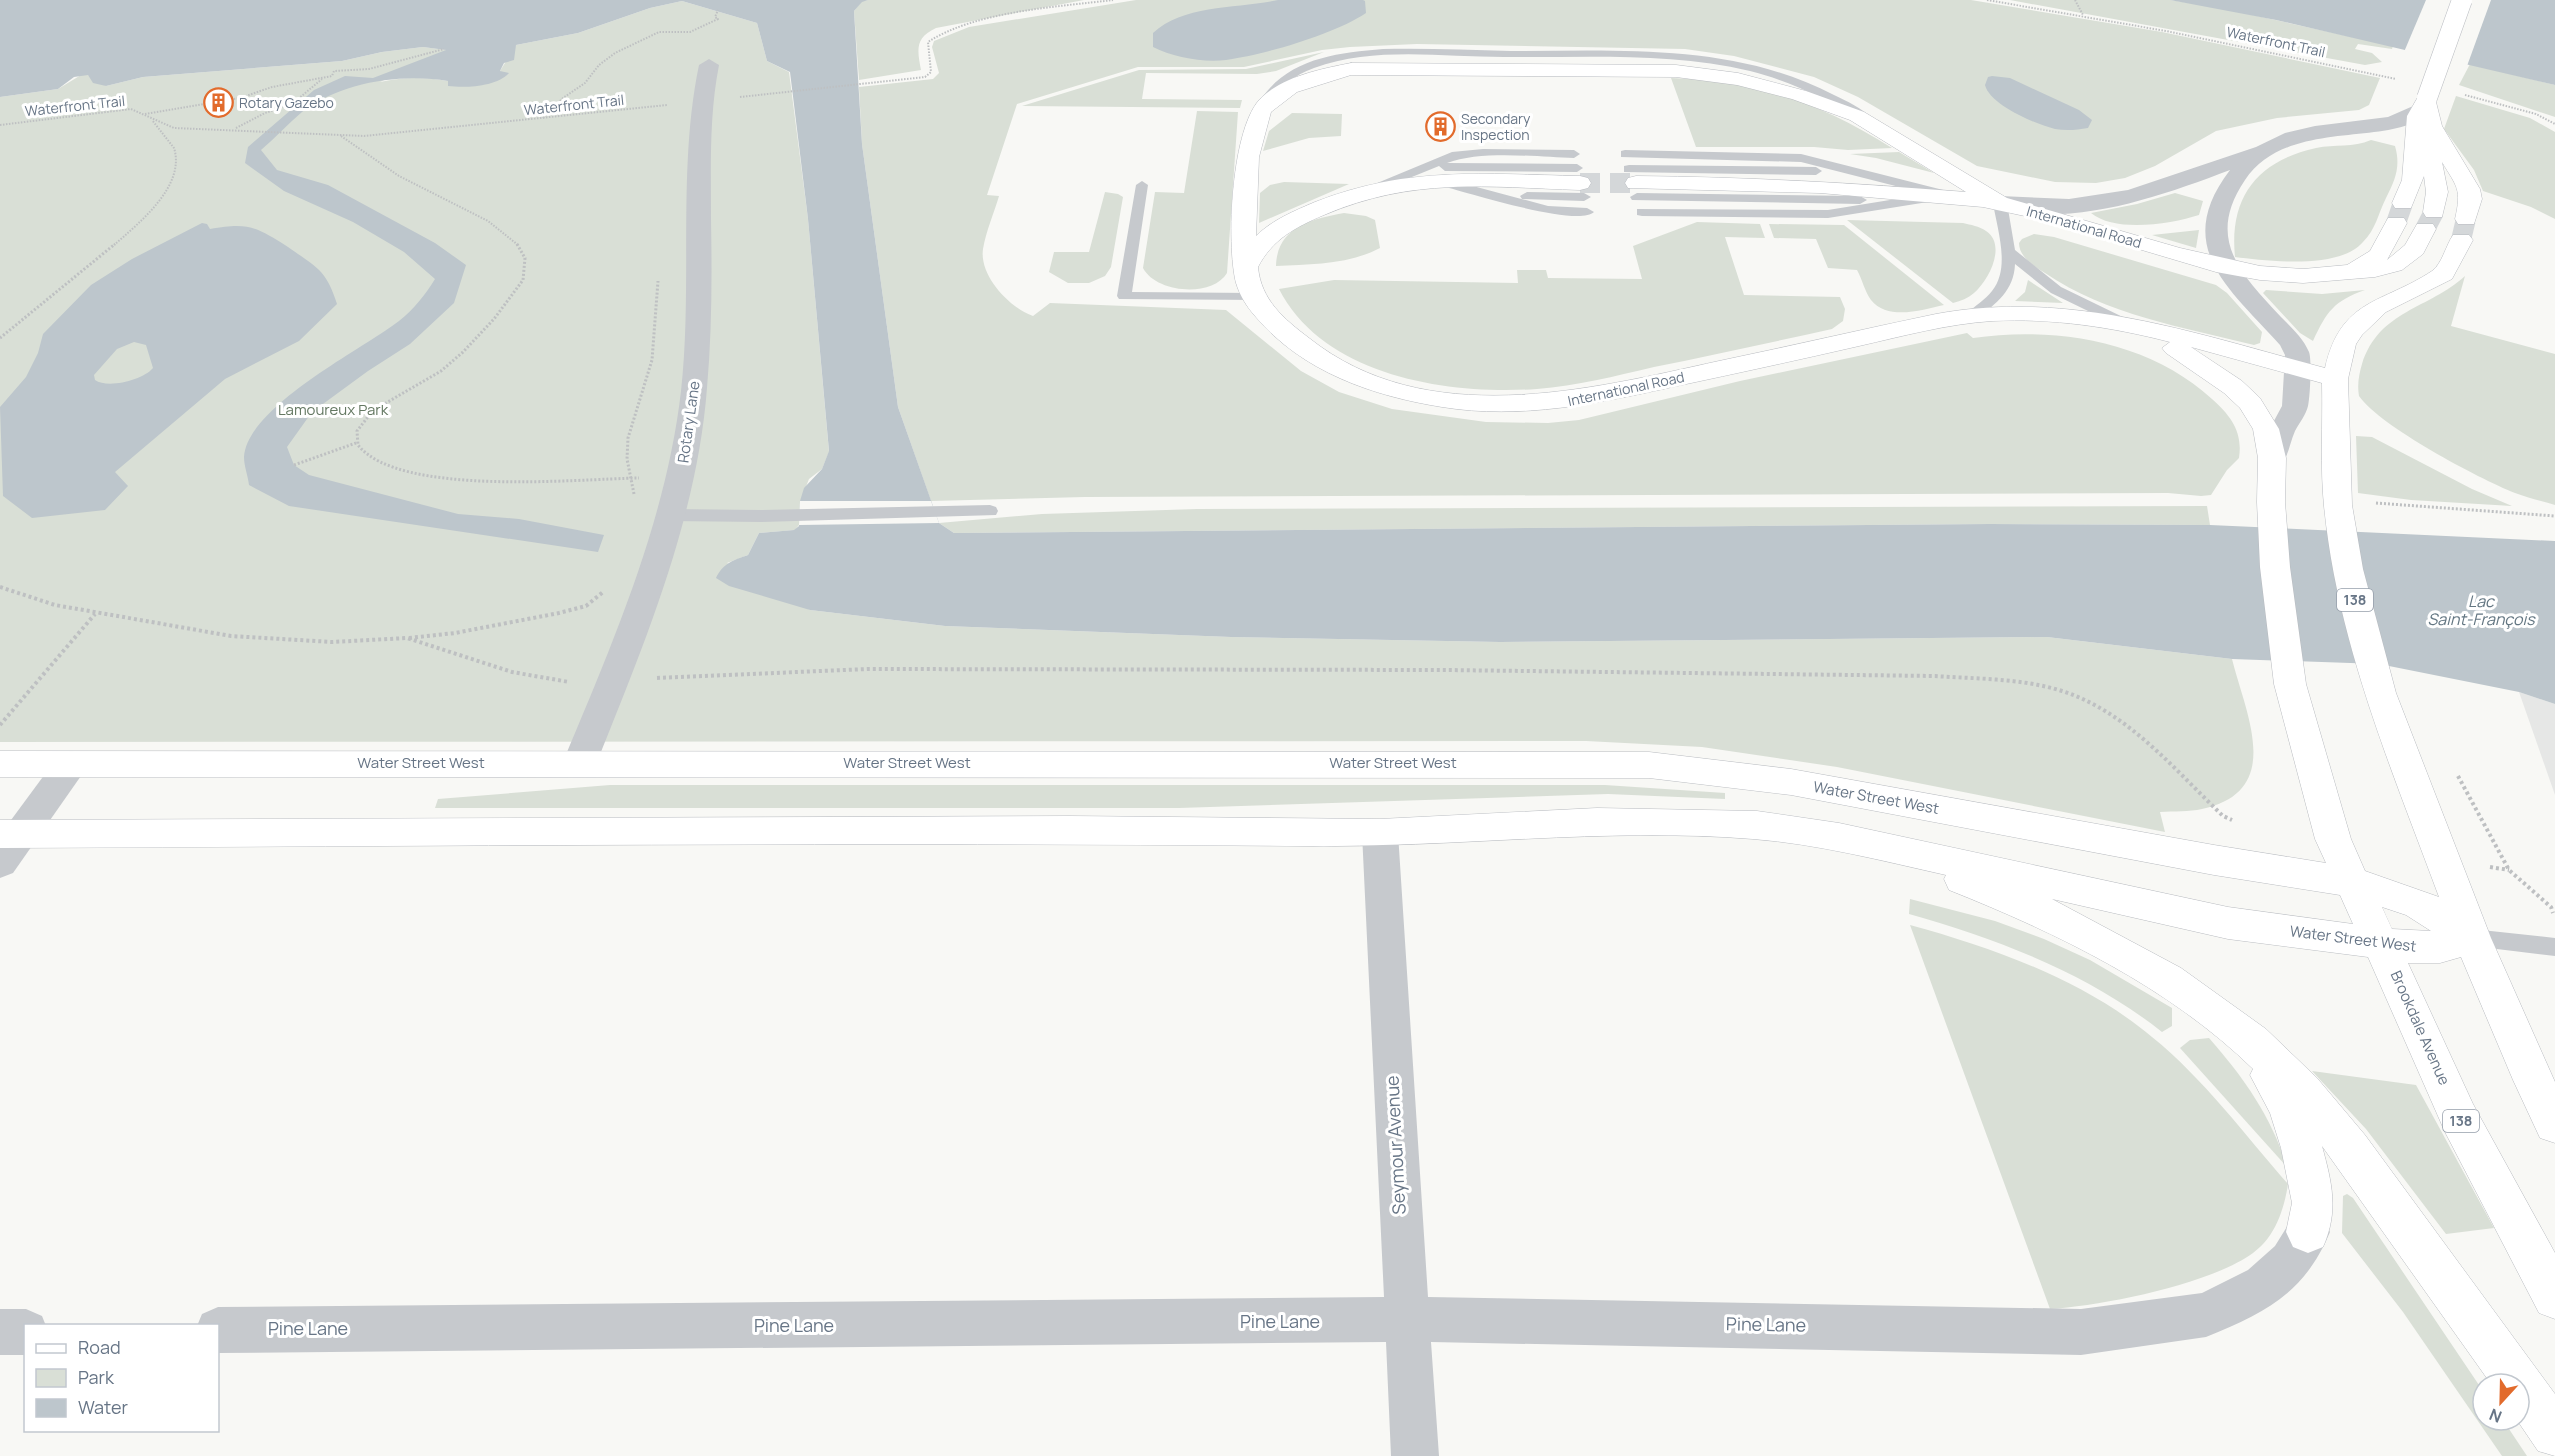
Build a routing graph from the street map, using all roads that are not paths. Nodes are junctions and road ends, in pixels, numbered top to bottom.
1 (2462, 0) edge
2 (708, 65) dead end
3 (2422, 107) junction
4 (1260, 111) junction
5 (1876, 126) junction
6 (2258, 152) junction
7 (1574, 154) dead end
8 (1625, 154) dead end
9 (1403, 176) junction
10 (1872, 176) junction
11 (1437, 181) junction
12 (1580, 182) junction
13 (1634, 183) junction
14 (1142, 185) dead end
15 (1483, 191) junction
16 (1358, 193) junction
17 (1948, 197) junction
18 (1920, 199) junction
19 (1972, 200) junction
20 (2000, 203) junction
21 (1587, 212) dead end
22 (1641, 212) dead end
23 (2007, 251) junction
24 (1246, 267) junction
25 (2226, 267) junction
26 (2346, 273) junction
27 (1254, 297) junction
28 (1972, 316) junction
29 (2129, 326) junction
30 (2297, 369) junction
31 (2335, 379) junction
32 (2272, 458) junction
33 (2271, 502) joint
34 (990, 511) dead end
35 (669, 515) junction
36 (580, 762) junction
37 (0, 764) edge
38 (71, 764) junction
39 (1380, 833) junction
40 (11, 834) edge
41 (1877, 845) junction
42 (0, 863) edge
43 (2354, 882) junction
44 (2472, 938) junction
45 (2382, 946) junction
46 (2555, 947) edge
47 (2252, 1042) junction
48 (2555, 1124) edge
49 (2308, 1232) joint
50 (2555, 1297) edge
51 (1406, 1322) junction
52 (219, 1330) edge
53 (0, 1332) edge
54 (24, 1332) edge
55 (2555, 1434) edge
56 (1415, 1456) edge

1 - 3 main road, bridge
2 - 35 street, Rotary Lane
3 - 6 street
3 - 26 main road, International Road
3 - 26 main road
3 - 31 main road
4 - 5 main road
4 - 5 lane
4 - 24 main road, International Road
5 - 20 main road
6 - 20 street
6 - 25 street
7 - 9 lane
8 - 10 lane
9 - 12 lane
9 - 16 lane
10 - 13 lane
10 - 19 lane
11 - 12 main road
11 - 15 lane
11 - 16 main road
12 - 15 lane
13 - 17 main road, International Road
13 - 18 lane
14 - 27 lane
15 - 21 lane
16 - 24 main road
17 - 18 lane
17 - 19 main road, International Road
18 - 22 lane
19 - 20 main road, International Road
20 - 23 lane
20 - 25 main road, International Road
23 - 28 lane
23 - 29 lane
24 - 27 main road, International Road
25 - 26 main road, International Road
25 - 30 street
27 - 28 main road, International Road
28 - 29 main road, International Road
29 - 30 main road, International Road
29 - 32 main road, International Road
30 - 31 main road, International Road
30 - 32 street
31 - 44 main road, 138
32 - 33 main road, International Road
33 - 43 main road, Brookdale Avenue / 138
34 - 35 lane
35 - 36 street, Rotary Lane
36 - 38 main road, Water Street West
36 - 43 main road, Water Street West
37 - 38 main road, Water Street West
38 - 40 street
39 - 40 main road, Water Street West
39 - 41 main road, Water Street West
39 - 51 street, Seymour Avenue
40 - 42 street
41 - 45 main road, Water Street West
41 - 47 main road
43 - 44 main road, Water Street West
43 - 45 main road, Brookdale Avenue / 138
44 - 45 main road, Water Street West
44 - 46 lane
44 - 48 main road, 138
45 - 50 main road, Brookdale Avenue / 138
47 - 49 main road
47 - 55 main road
49 - 51 street, Pine Lane
51 - 52 street, Pine Lane
51 - 56 street, Seymour Avenue
53 - 54 street

